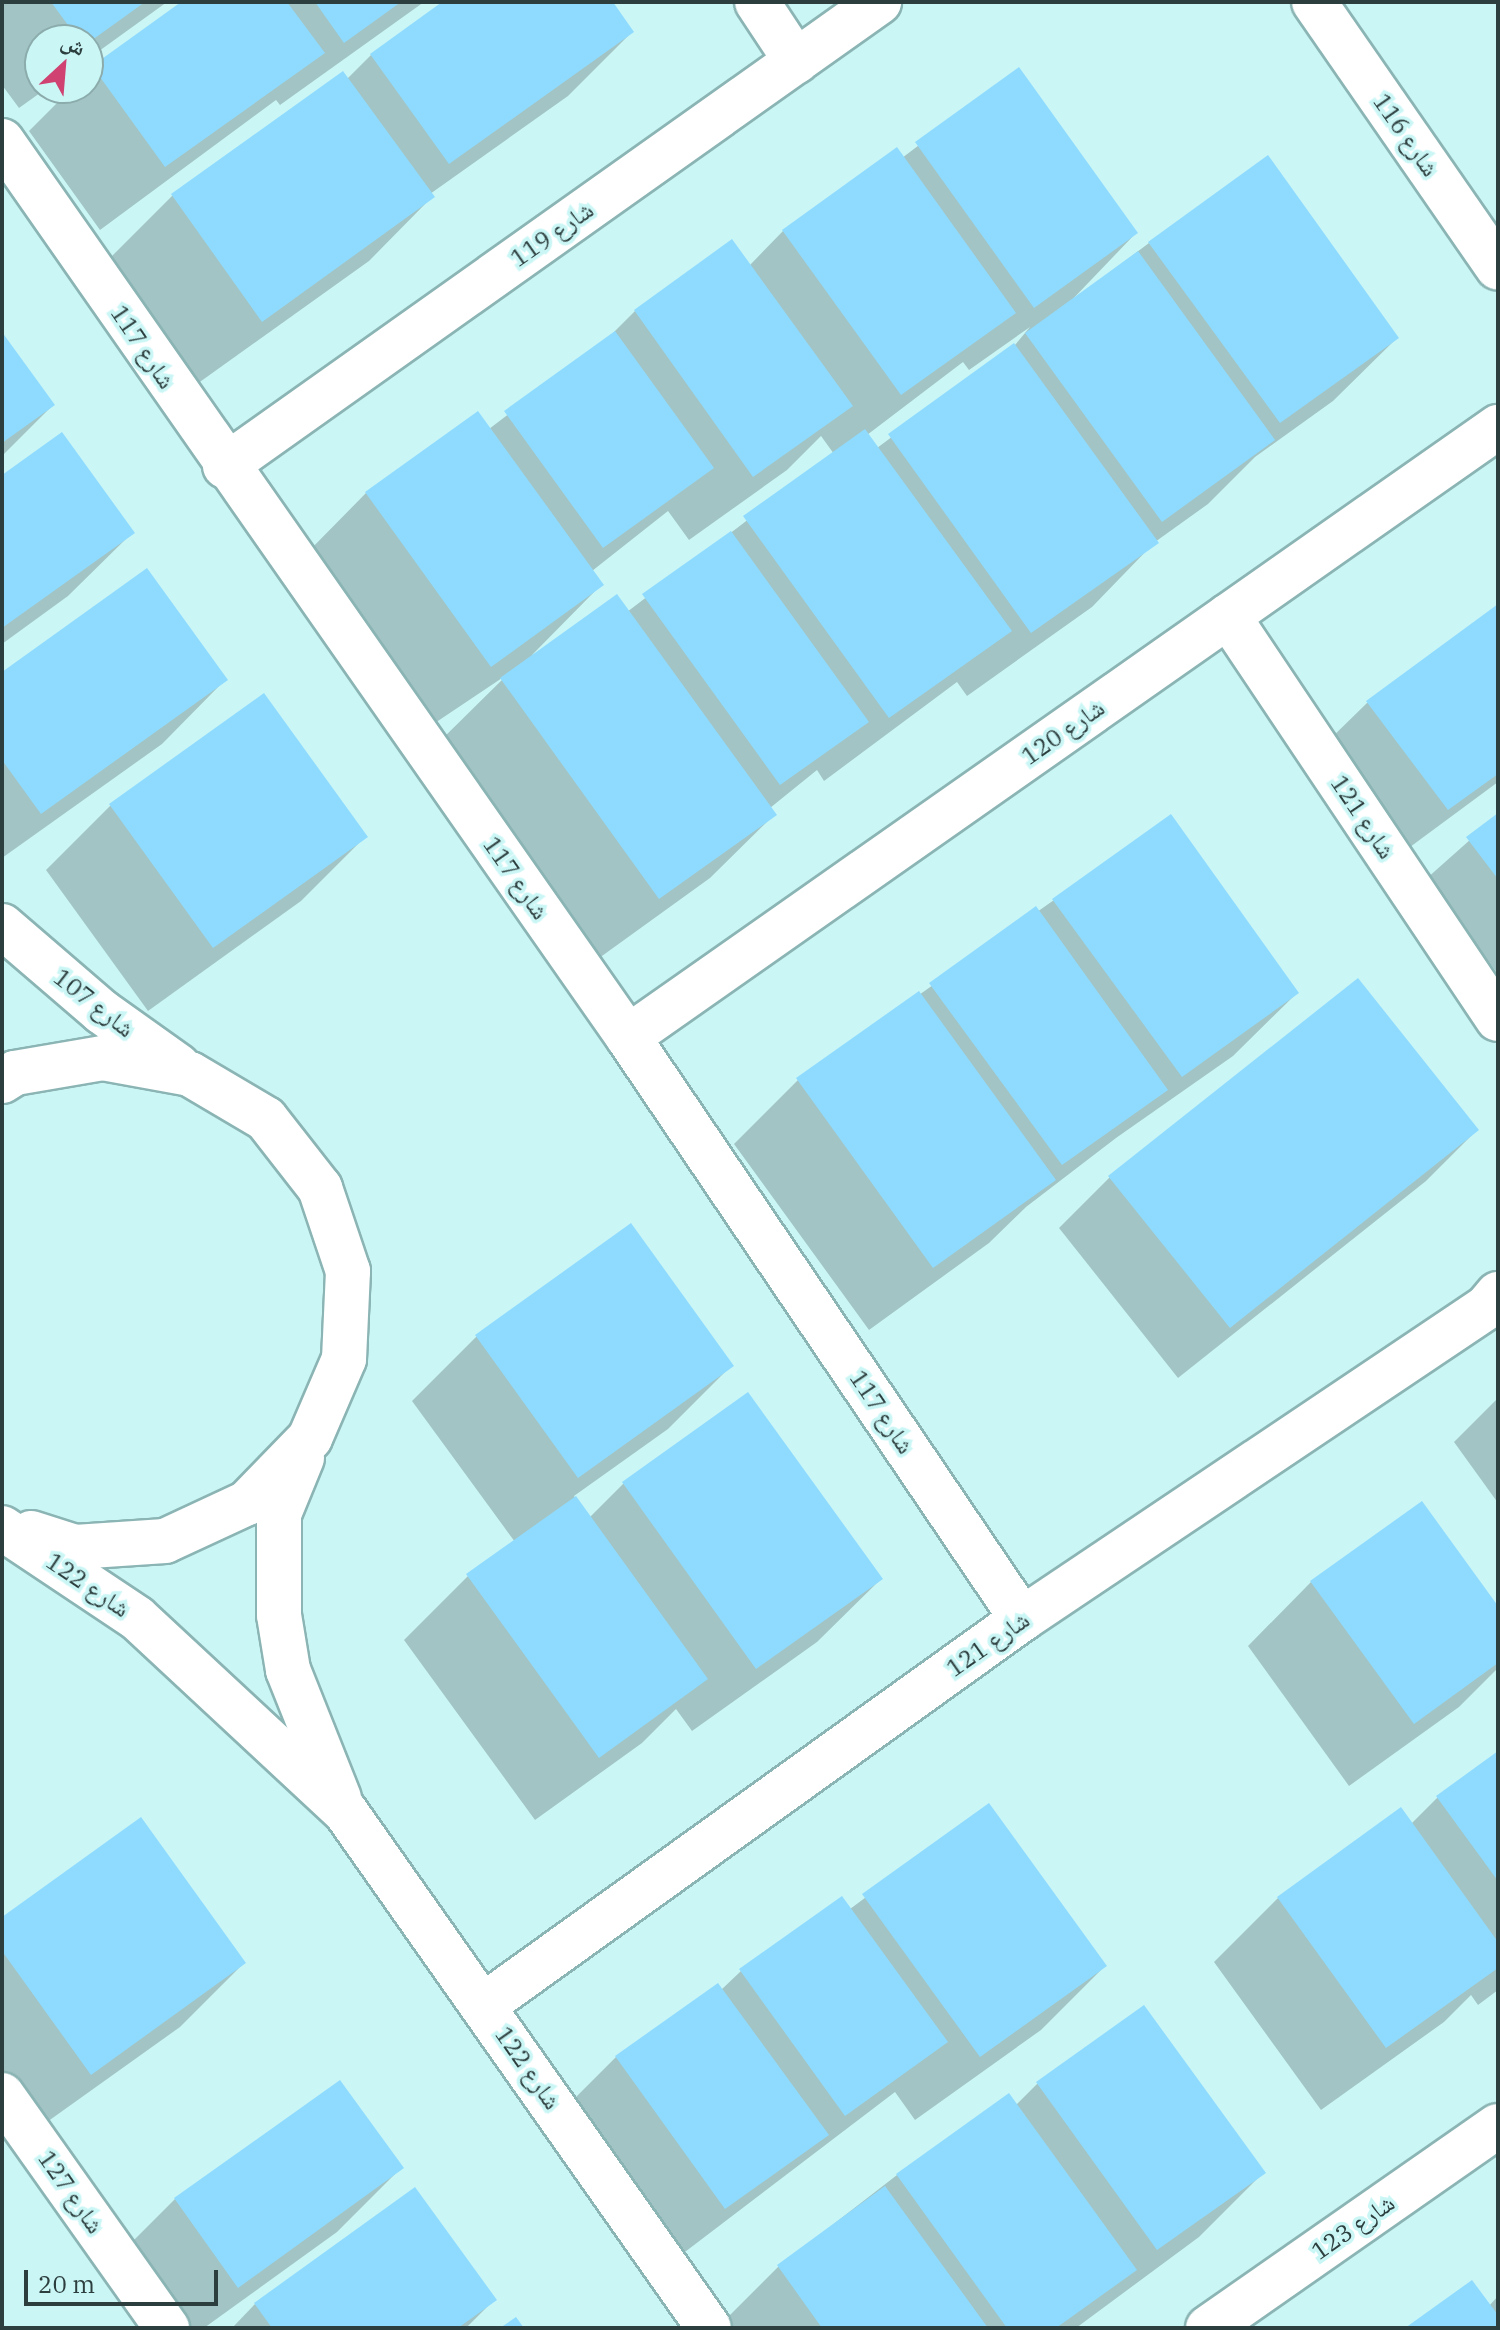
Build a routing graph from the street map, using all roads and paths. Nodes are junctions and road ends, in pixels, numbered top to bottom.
1 (757, 2) edge
2 (879, 2) edge
3 (1314, 2) edge
4 (796, 61) junction
5 (2, 141) edge
6 (1498, 268) edge
7 (1498, 427) edge
8 (225, 466) junction
9 (1228, 616) junction
10 (2, 926) edge
11 (1498, 1019) edge
12 (628, 1037) junction
13 (190, 1074) junction
14 (2, 1081) edge
15 (1498, 1294) edge
16 (310, 1438) junction
17 (2, 1526) edge
18 (1022, 1619) junction
19 (345, 1811) junction
20 (484, 2005) junction
21 (2, 2095) edge
22 (1498, 2126) edge
23 (1252, 2316) edge
24 (167, 2328) edge
25 (709, 2328) edge
26 (1208, 2328) edge

1 - 4 street
2 - 4 street, شارع 119
3 - 6 street, شارع 116
4 - 8 street, شارع 119
5 - 8 street, شارع 117
7 - 9 street, شارع 120
8 - 12 street, شارع 117
9 - 11 street, شارع 121
9 - 12 street, شارع 120
10 - 13 street, شارع 107
12 - 18 street, شارع 117
13 - 14 street
13 - 16 street, شارع 107
15 - 18 street, شارع 121
16 - 17 street
16 - 19 street, شارع 122
17 - 19 street, شارع 122
18 - 20 street, شارع 121
19 - 20 street, شارع 122
20 - 25 street, شارع 122
21 - 24 street, شارع 127
22 - 23 street, شارع 123
23 - 26 street, شارع 123

